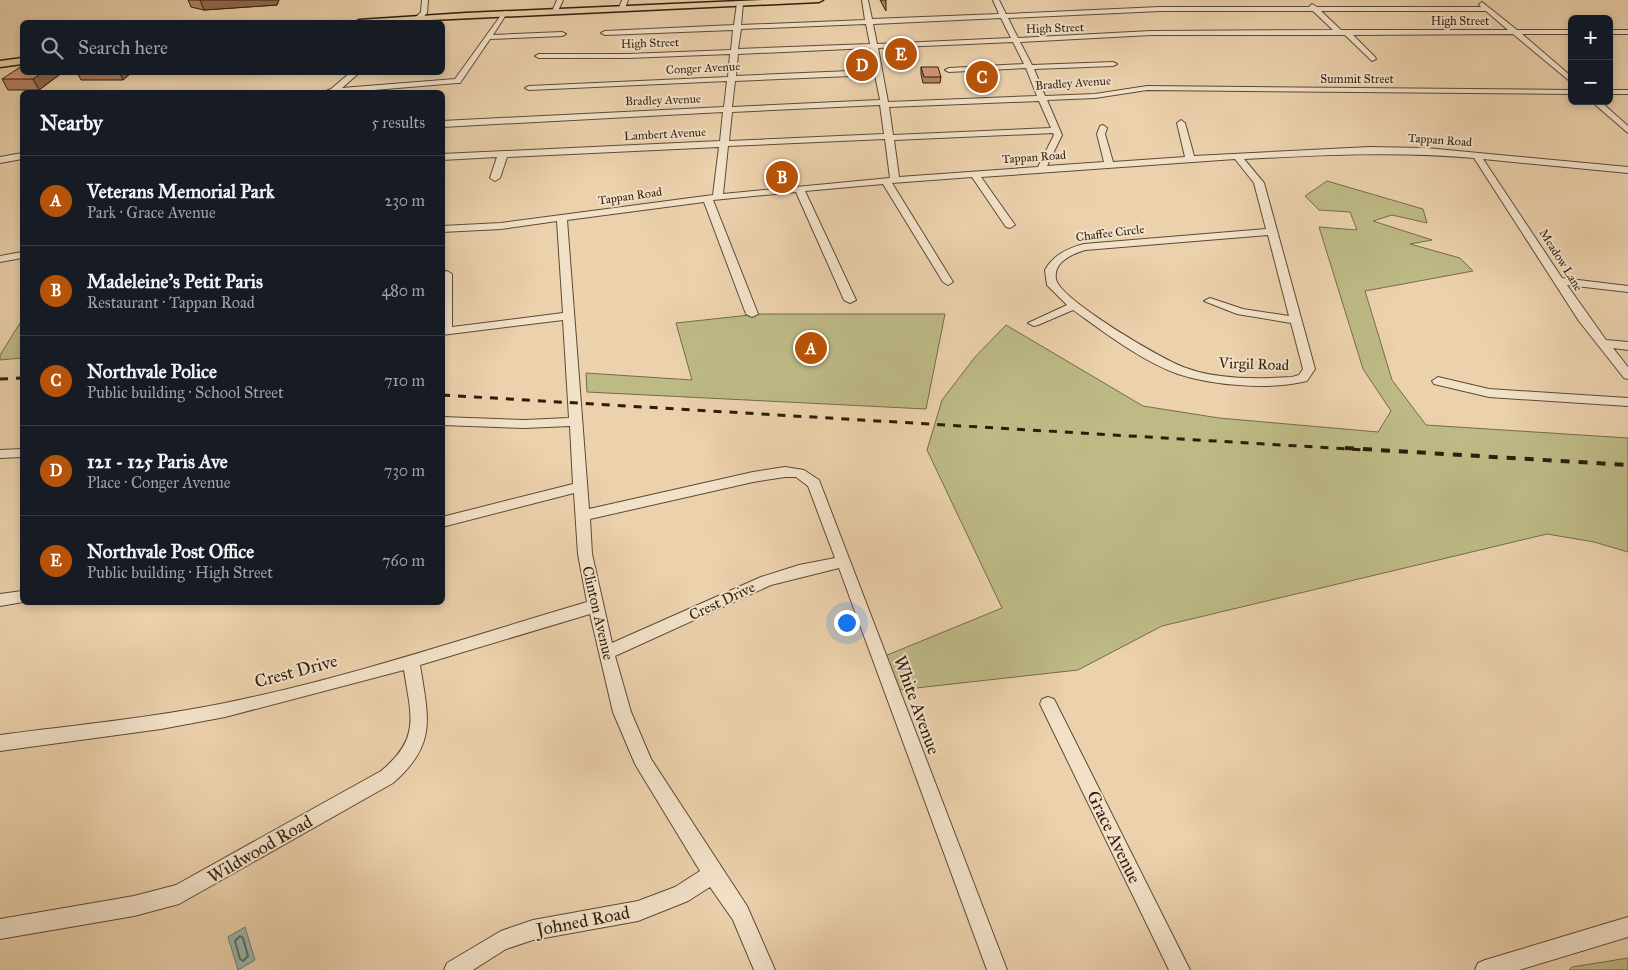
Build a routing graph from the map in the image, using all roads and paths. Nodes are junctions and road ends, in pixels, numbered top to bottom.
1 (425, 0) edge
2 (560, 0) edge
3 (819, 0) edge
4 (865, 0) edge
5 (996, 0) edge
6 (1306, 0) edge
7 (1477, 0) edge
8 (740, 3) junction
9 (623, 4) edge
10 (1315, 9) junction
11 (1487, 9) junction
12 (555, 11) junction
13 (504, 13) junction
14 (1005, 16) junction
15 (417, 20) edge
16 (869, 22) junction
17 (736, 27) junction
18 (1513, 32) junction
19 (1568, 32) edge
20 (1613, 32) edge
21 (1628, 32) edge
22 (605, 33) dead end
23 (1344, 33) junction
24 (562, 34) dead end
25 (488, 37) junction
26 (1017, 40) junction
27 (873, 46) junction
28 (734, 52) junction
29 (539, 56) dead end
30 (1372, 59) dead end
31 (20, 61) edge
32 (0, 64) edge
33 (1112, 64) dead end
34 (1029, 67) junction
35 (949, 70) dead end
36 (879, 72) junction
37 (353, 75) edge
38 (732, 78) junction
39 (1568, 78) edge
40 (457, 81) junction
41 (466, 82) dead end
42 (529, 88) dead end
43 (1143, 89) joint
44 (335, 90) edge
45 (356, 90) edge
46 (1568, 92) edge
47 (1613, 92) edge
48 (1628, 92) edge
49 (1042, 98) junction
50 (884, 104) junction
51 (1600, 105) edge
52 (729, 109) junction
53 (1180, 123) dead end
54 (445, 124) edge
55 (1103, 128) dead end
56 (1056, 130) junction
57 (1628, 130) edge
58 (889, 137) junction
59 (724, 143) junction
60 (503, 154) junction
61 (1476, 155) junction
62 (20, 156) edge
63 (445, 156) edge
64 (1237, 156) junction
65 (1190, 159) junction
66 (0, 160) edge
67 (1109, 164) junction
68 (1042, 168) junction
69 (1628, 170) edge
70 (974, 173) junction
71 (495, 178) dead end
72 (890, 180) junction
73 (799, 189) junction
74 (713, 198) junction
75 (562, 218) junction
76 (1010, 225) dead end
77 (445, 229) edge
78 (1272, 232) junction
79 (20, 256) edge
80 (0, 259) edge
81 (447, 274) dead end
82 (1560, 281) junction
83 (948, 282) dead end
84 (1628, 289) edge
85 (850, 300) dead end
86 (1210, 301) dead end
87 (1076, 305) junction
88 (445, 313) edge
89 (752, 314) dead end
90 (570, 316) junction
91 (1296, 320) junction
92 (1034, 323) dead end
93 (445, 332) edge
94 (1601, 343) junction
95 (1628, 346) edge
96 (1628, 375) edge
97 (1438, 381) dead end
98 (1628, 402) edge
99 (445, 421) edge
100 (575, 422) junction
101 (20, 453) edge
102 (0, 454) edge
103 (579, 488) junction
104 (581, 516) junction
105 (445, 521) edge
106 (843, 562) junction
107 (20, 597) edge
108 (0, 600) edge
109 (595, 606) junction
110 (606, 653) junction
111 (410, 661) junction
112 (1048, 704) dead end
113 (0, 743) edge
114 (713, 874) junction
115 (1628, 927) edge
116 (0, 929) edge
117 (454, 970) edge
118 (765, 970) edge
119 (997, 970) edge
120 (1180, 970) edge
121 (1485, 970) edge

1 - 15 street
2 - 12 street
3 - 8 main road
4 - 16 street
5 - 14 street
6 - 10 street
7 - 11 street
8 - 9 main road
8 - 17 street
9 - 12 main road
10 - 11 street
10 - 14 street
10 - 23 street
11 - 18 street
12 - 13 main road
13 - 15 main road
13 - 25 street
14 - 16 street
14 - 26 street
16 - 17 street
16 - 27 street
17 - 22 street
17 - 28 street
18 - 19 street, High Street
18 - 23 street, High Street
18 - 39 street
20 - 21 street
23 - 26 street, High Street
23 - 30 street
24 - 25 street
25 - 40 street
26 - 27 street, High Street
26 - 34 street
27 - 28 street, High Street
27 - 36 street
28 - 29 street, High Street
28 - 38 street
31 - 32 main road
33 - 34 street
34 - 35 street
34 - 49 street
36 - 38 street, Conger Avenue
36 - 50 street
37 - 44 street
38 - 42 street, Conger Avenue
38 - 52 street
40 - 41 street
40 - 45 street
43 - 46 street, Summit Street
43 - 49 street, Bradley Avenue
47 - 48 street
49 - 50 street, Bradley Avenue
49 - 56 street
50 - 52 street, Bradley Avenue
50 - 58 street
51 - 57 street
52 - 54 street, Bradley Avenue
52 - 59 street
53 - 65 street
55 - 67 street
56 - 58 street, Lambert Avenue
56 - 68 street
58 - 59 street, Lambert Avenue
58 - 72 street
59 - 60 street, Lambert Avenue
59 - 74 street
60 - 63 street, Lambert Avenue
60 - 71 street
61 - 64 street, Tappan Road
61 - 69 street, Tappan Road
61 - 82 street, Meadow Lane
62 - 66 street
64 - 65 street, Tappan Road
64 - 78 street, Virgil Road
65 - 67 street, Tappan Road
67 - 68 street, Tappan Road
68 - 70 street, Tappan Road
70 - 72 street, Tappan Road
70 - 76 street
72 - 73 street, Tappan Road
72 - 83 street
73 - 74 street, Tappan Road
73 - 85 street
74 - 75 street, Tappan Road
74 - 89 street
75 - 77 street, Tappan Road
75 - 90 street, Clinton Avenue
78 - 87 street, Chaffee Circle
78 - 91 street, Virgil Road
79 - 80 street
81 - 88 street
82 - 84 street
82 - 94 street, Meadow Lane
86 - 91 street
87 - 91 street, Virgil Road
87 - 92 street
90 - 93 street
90 - 100 street, Clinton Avenue
94 - 95 street
94 - 96 street, Meadow Lane
97 - 98 street
99 - 100 street
100 - 103 street, Clinton Avenue
101 - 102 street
103 - 104 street, Clinton Avenue
103 - 105 street
104 - 106 street, White Avenue
104 - 109 street, Clinton Avenue
106 - 110 street, Crest Drive
106 - 119 street, White Avenue
107 - 108 street
109 - 110 street, Clinton Avenue
109 - 111 street, Crest Drive
110 - 114 street, Clinton Avenue
111 - 113 street, Crest Drive
111 - 116 street, Wildwood Road
112 - 120 street, Grace Avenue
114 - 117 street, Johned Road
114 - 118 street, Clinton Avenue
115 - 121 street

